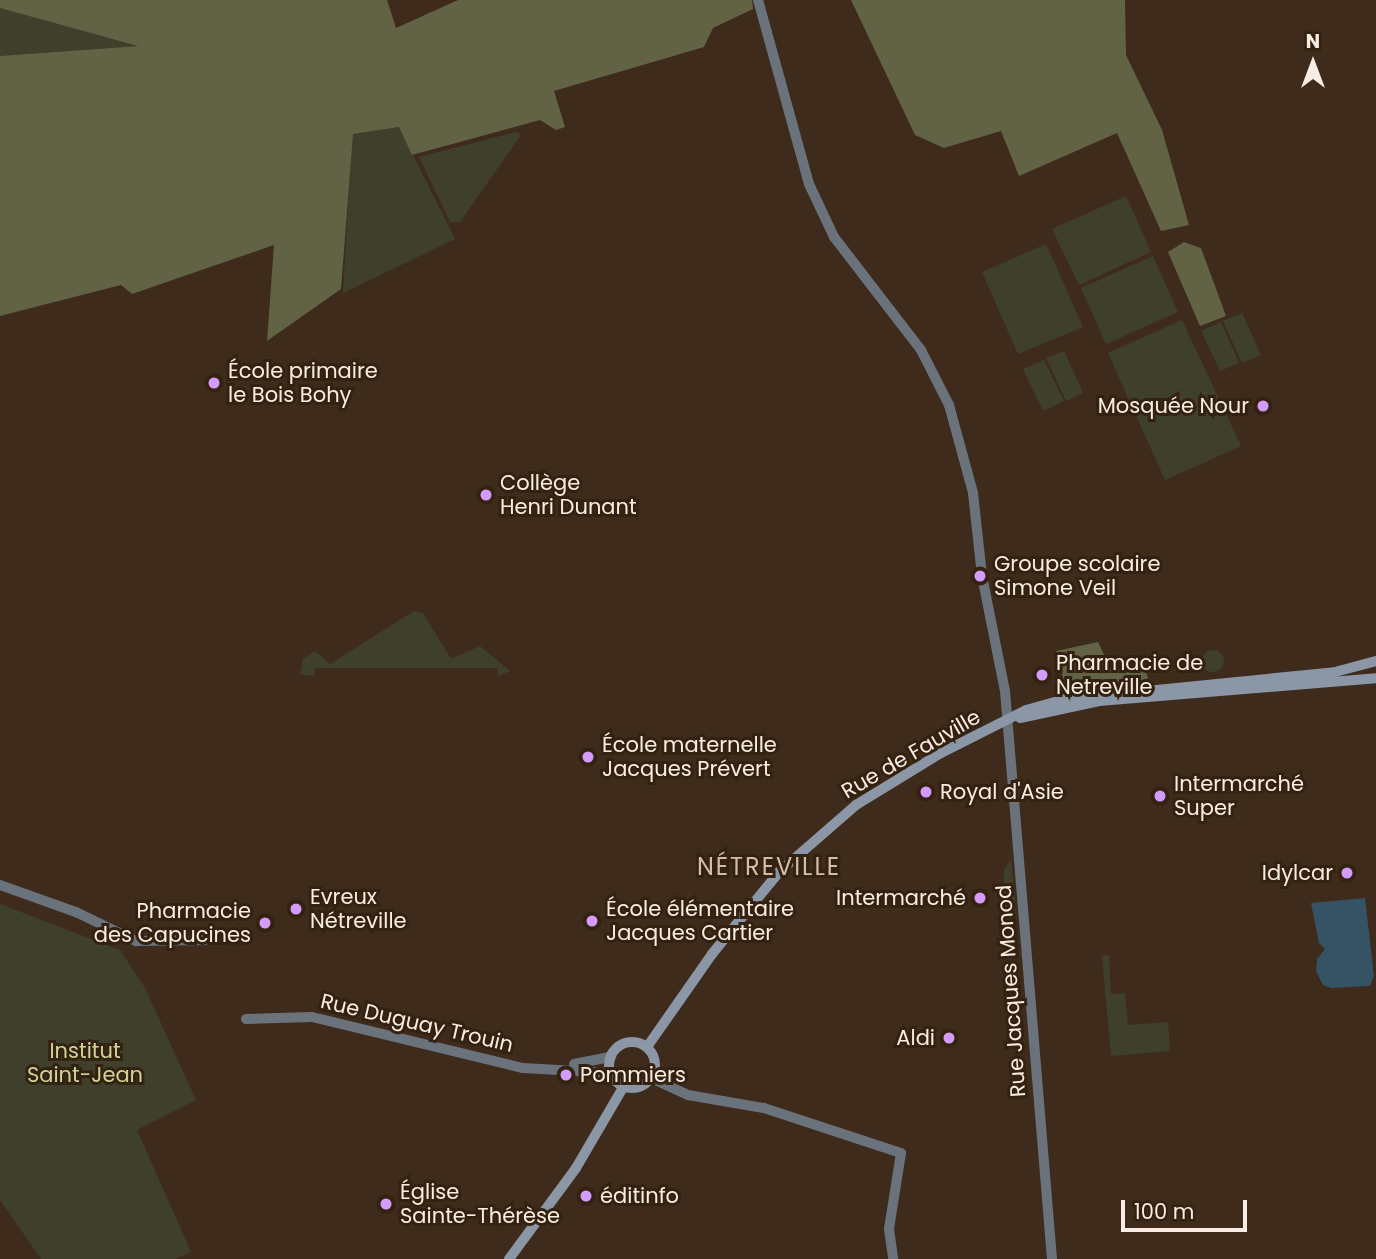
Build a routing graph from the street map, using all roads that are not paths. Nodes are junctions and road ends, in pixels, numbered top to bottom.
1 (758, 0) edge
2 (1376, 661) edge
3 (1376, 678) edge
4 (1007, 720) junction
5 (0, 886) edge
6 (210, 940) dead end
7 (246, 1019) dead end
8 (647, 1047) junction
9 (611, 1057) junction
10 (536, 1068) junction
11 (611, 1073) junction
12 (651, 1078) junction
13 (624, 1086) junction
14 (509, 1259) edge
15 (893, 1259) edge
16 (1052, 1259) edge

1 - 4 street, Rue Jacques Monod
2 - 4 main road, Rue de Fauville
3 - 4 main road, Rue de Fauville
4 - 8 main road, Rue de Fauville
4 - 16 street, Rue Jacques Monod
5 - 6 street
7 - 10 street, Rue Duguay Trouin
8 - 9 main road
8 - 12 main road
9 - 10 street, Rue Duguay Trouin
9 - 11 main road
10 - 11 street, Rue Duguay Trouin
11 - 13 main road
12 - 13 main road
12 - 15 street
13 - 14 main road

